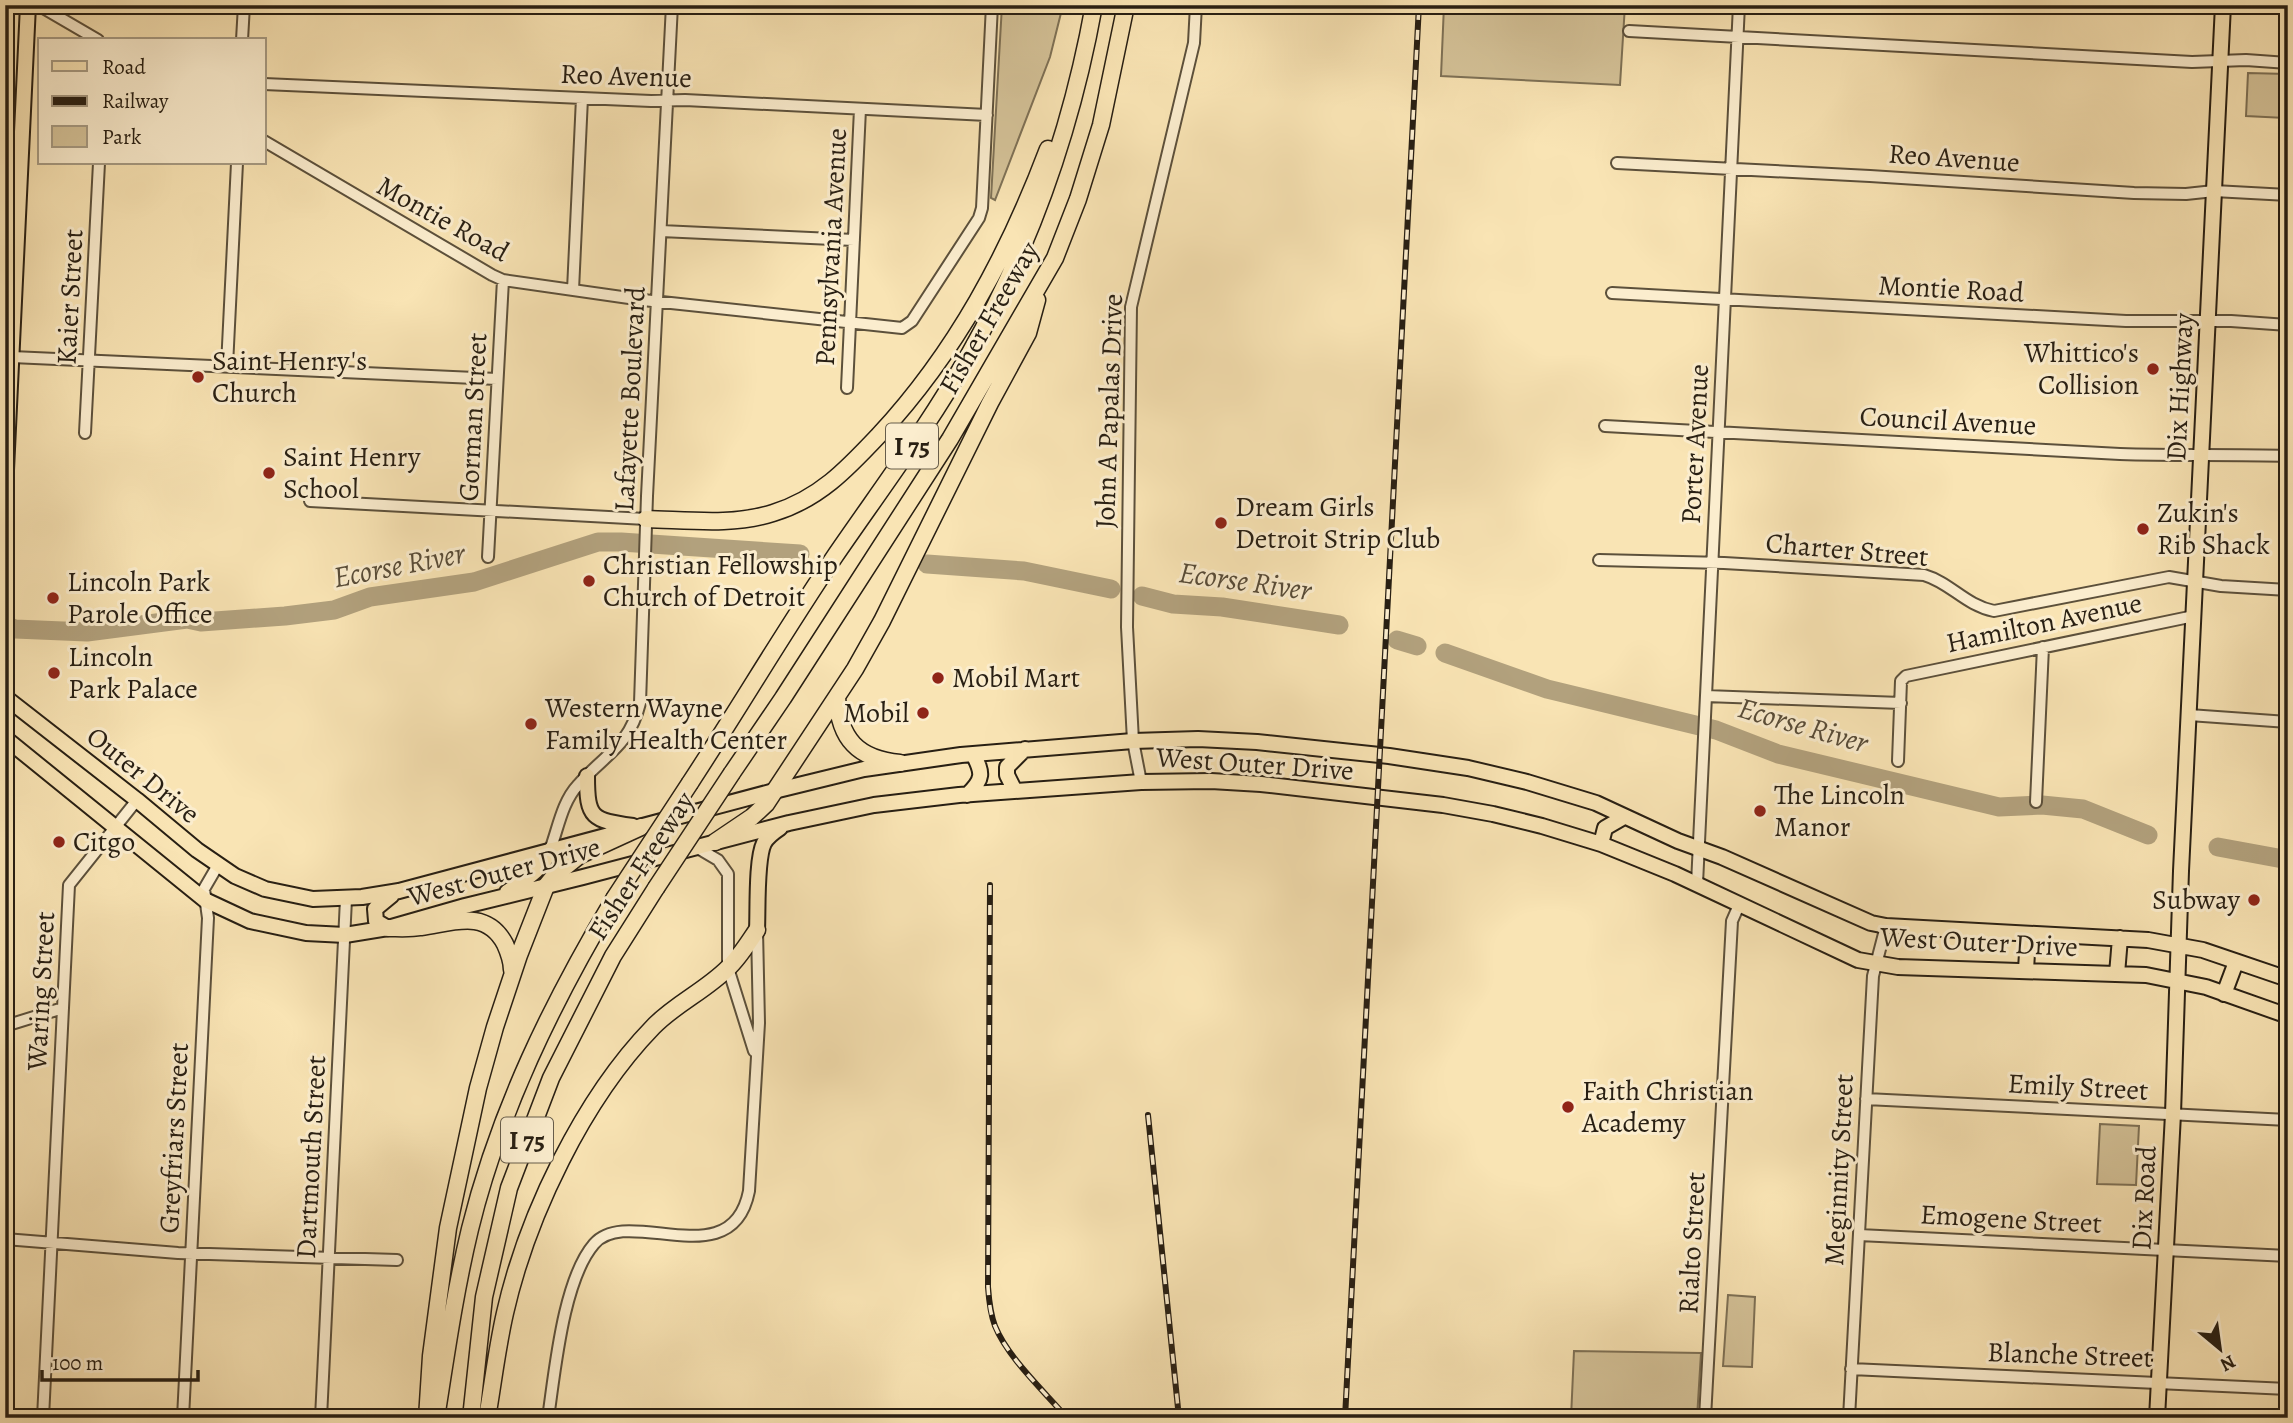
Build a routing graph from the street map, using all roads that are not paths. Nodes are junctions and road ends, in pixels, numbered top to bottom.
1 (28, 5) edge
2 (38, 5) edge
3 (244, 5) edge
4 (672, 5) edge
5 (992, 5) edge
6 (1094, 5) edge
7 (1126, 5) edge
8 (1196, 5) edge
9 (1740, 5) edge
10 (2222, 5) edge
11 (1629, 31) dead end
12 (1738, 37) junction
13 (95, 38) edge
14 (242, 38) edge
15 (2220, 61) junction
16 (2288, 63) edge
17 (1079, 80) junction
18 (266, 84) edge
19 (582, 98) junction
20 (668, 100) junction
21 (860, 108) junction
22 (987, 115) junction
23 (266, 142) edge
24 (1617, 163) dead end
25 (99, 164) edge
26 (237, 164) edge
27 (1731, 169) junction
28 (2214, 191) junction
29 (2288, 195) edge
30 (661, 231) junction
31 (854, 240) junction
32 (503, 279) junction
33 (1043, 280) junction
34 (573, 290) junction
35 (1612, 293) dead end
36 (1726, 299) junction
37 (657, 302) junction
38 (850, 322) junction
39 (2208, 322) junction
40 (2288, 325) edge
41 (9, 358) edge
42 (90, 359) junction
43 (227, 366) junction
44 (497, 379) junction
45 (847, 388) dead end
46 (1605, 426) dead end
47 (1718, 431) junction
48 (85, 433) dead end
49 (2201, 456) junction
50 (2288, 456) edge
51 (5, 491) edge
52 (310, 501) dead end
53 (491, 511) junction
54 (646, 519) junction
55 (488, 557) dead end
56 (1599, 560) dead end
57 (1711, 563) junction
58 (2195, 583) junction
59 (2288, 590) edge
60 (2194, 617) junction
61 (2043, 647) junction
62 (1706, 696) junction
63 (5, 697) edge
64 (837, 697) junction
65 (1901, 703) junction
66 (2189, 715) junction
67 (2288, 722) edge
68 (5, 738) edge
69 (1133, 741) junction
70 (1025, 749) junction
71 (973, 754) junction
72 (1898, 761) dead end
73 (900, 763) junction
74 (587, 776) junction
75 (1141, 782) junction
76 (774, 791) junction
77 (1015, 791) junction
78 (967, 795) junction
79 (137, 800) junction
80 (2036, 802) dead end
81 (1624, 817) junction
82 (789, 823) junction
83 (641, 827) junction
84 (115, 828) junction
85 (715, 842) junction
86 (1601, 844) junction
87 (696, 847) junction
88 (1698, 848) junction
89 (550, 850) junction
90 (218, 865) junction
91 (1697, 884) junction
92 (546, 886) junction
93 (399, 891) junction
94 (500, 897) junction
95 (345, 899) junction
96 (205, 900) junction
97 (1739, 905) junction
98 (1886, 926) junction
99 (387, 928) junction
100 (757, 930) junction
101 (345, 935) junction
102 (2028, 935) junction
103 (2120, 938) junction
104 (2178, 946) junction
105 (2236, 962) junction
106 (1876, 963) junction
107 (728, 968) junction
108 (2026, 970) junction
109 (512, 974) junction
110 (2117, 974) junction
111 (2288, 979) edge
112 (2177, 981) junction
113 (2224, 994) junction
114 (63, 1008) junction
115 (2288, 1016) edge
116 (5, 1026) edge
117 (757, 1058) junction
118 (1866, 1099) junction
119 (2173, 1114) junction
120 (2288, 1120) edge
121 (1859, 1235) junction
122 (5, 1240) edge
123 (51, 1244) junction
124 (2166, 1250) junction
125 (191, 1253) junction
126 (2288, 1256) edge
127 (329, 1257) junction
128 (397, 1260) dead end
129 (1851, 1369) junction
130 (2159, 1381) junction
131 (2288, 1389) edge
132 (43, 1418) edge
133 (183, 1418) edge
134 (321, 1418) edge
135 (427, 1418) edge
136 (436, 1418) edge
137 (471, 1418) edge
138 (487, 1418) edge
139 (548, 1418) edge
140 (1705, 1418) edge
141 (1849, 1418) edge
142 (2157, 1418) edge

1 - 41 main road
2 - 13 street
3 - 14 street
4 - 20 street, Lafayette Boulevard
5 - 22 street
6 - 17 highway, Fisher Freeway / I 75
7 - 33 highway, Fisher Freeway / I 75
8 - 69 street, John A Papalas Drive
9 - 12 street, Porter Avenue
10 - 15 main road, Dix Highway
11 - 12 street
12 - 15 street
12 - 27 street, Porter Avenue
15 - 16 street
15 - 28 main road, Dix Highway
17 - 54 highway
17 - 136 highway, Fisher Freeway / I 75, bridge
18 - 19 street, Reo Avenue
19 - 20 street, Reo Avenue
19 - 34 street
20 - 21 street, Reo Avenue
20 - 30 street, Lafayette Boulevard
21 - 22 street, Reo Avenue
21 - 31 street, Pennsylvania Avenue
22 - 38 street, Montie Road
23 - 32 street, Montie Road
24 - 27 street, Reo Avenue
25 - 42 street, Kaier Street
26 - 43 street
27 - 28 street, Reo Avenue
27 - 36 street, Porter Avenue
28 - 29 street, Reo Avenue
28 - 39 main road, Dix Highway
30 - 31 street
30 - 37 street, Lafayette Boulevard
31 - 38 street, Pennsylvania Avenue
32 - 34 street, Montie Road
32 - 44 street, Gorman Street
33 - 64 highway
33 - 137 highway, Fisher Freeway / I 75, bridge
34 - 37 street, Montie Road
35 - 36 street, Montie Road
36 - 39 street, Montie Road
36 - 47 street, Porter Avenue
37 - 38 street, Montie Road
37 - 54 street, Lafayette Boulevard
38 - 45 street, Pennsylvania Avenue
39 - 40 street, Montie Road
39 - 49 main road, Dix Highway
41 - 42 street
41 - 51 main road
42 - 43 street
42 - 48 street, Kaier Street
43 - 44 street
44 - 53 street, Gorman Street
46 - 47 street, Council Avenue
47 - 49 street, Council Avenue
47 - 57 street, Porter Avenue
49 - 50 street, Council Avenue
49 - 58 main road, Dix Highway
52 - 53 street
53 - 54 street
53 - 55 street, Gorman Street
54 - 74 street, Lafayette Boulevard
56 - 57 street, Charter Street
57 - 58 street, Charter Street
57 - 62 street, Porter Avenue
58 - 59 street, Charter Street
58 - 60 main road, Dix Highway
60 - 61 street, Hamilton Avenue
60 - 66 main road, Dix Highway
61 - 65 street, Hamilton Avenue
61 - 80 street
62 - 65 street
62 - 88 street, Porter Avenue
63 - 79 main road, Outer Drive
64 - 73 highway
64 - 76 highway
65 - 72 street
66 - 67 street
66 - 104 main road, Dix Highway
68 - 84 main road, West Outer Drive
69 - 70 main road, West Outer Drive
69 - 75 street, John A Papalas Drive
69 - 81 main road, West Outer Drive
70 - 71 main road, West Outer Drive
70 - 77 main road
71 - 73 main road, West Outer Drive
71 - 78 main road
73 - 76 main road, West Outer Drive
74 - 83 main road
74 - 89 street, Lafayette Boulevard
75 - 77 main road, West Outer Drive
75 - 86 main road, West Outer Drive
76 - 83 main road, West Outer Drive
76 - 85 highway
77 - 78 main road, West Outer Drive
78 - 82 main road, West Outer Drive
79 - 84 street, Waring Street
79 - 90 main road, Outer Drive
81 - 86 main road
81 - 88 main road, West Outer Drive
82 - 85 main road, West Outer Drive
82 - 100 main road
83 - 89 main road, West Outer Drive
83 - 92 highway
84 - 96 main road, West Outer Drive
84 - 114 street, Waring Street
85 - 87 main road, West Outer Drive
86 - 91 main road, West Outer Drive
87 - 92 main road, West Outer Drive
87 - 107 street
88 - 91 street, Porter Avenue
88 - 98 main road, West Outer Drive
89 - 93 main road, West Outer Drive
89 - 94 main road
90 - 95 main road, West Outer Drive
90 - 96 street, Greyfriars Street
91 - 97 main road, West Outer Drive
92 - 94 main road, West Outer Drive
92 - 109 highway
93 - 95 main road, West Outer Drive
93 - 99 main road
94 - 99 main road, West Outer Drive
95 - 101 street, Dartmouth Street
96 - 101 main road, West Outer Drive
96 - 125 street, Greyfriars Street
97 - 106 main road, West Outer Drive
97 - 140 street, Rialto Street
98 - 102 main road, West Outer Drive
98 - 106 street, Meginnity Street
99 - 101 main road, West Outer Drive
99 - 109 highway
100 - 107 highway
100 - 117 street
101 - 127 street, Dartmouth Street
102 - 103 main road, West Outer Drive
102 - 108 main road
103 - 104 main road, West Outer Drive
103 - 110 main road
104 - 105 main road, West Outer Drive
104 - 112 main road, Dix Highway
105 - 111 main road, West Outer Drive
105 - 113 main road
106 - 108 main road, West Outer Drive
106 - 118 street, Meginnity Street
107 - 117 street
107 - 138 highway
108 - 110 main road, West Outer Drive
109 - 135 highway
110 - 112 main road, West Outer Drive
112 - 113 main road, West Outer Drive
112 - 119 main road, Dix Road
113 - 115 main road, West Outer Drive
114 - 116 street
114 - 123 street, Waring Street
117 - 139 street
118 - 119 street, Emily Street
118 - 121 street, Meginnity Street
119 - 120 street, Emily Street
119 - 124 main road, Dix Road
121 - 124 street, Emogene Street
121 - 129 street, Meginnity Street
122 - 123 street
123 - 125 street
123 - 132 street, Waring Street
124 - 126 street, Emogene Street
124 - 130 main road, Dix Road
125 - 127 street
125 - 133 street, Greyfriars Street
127 - 128 street
127 - 134 street, Dartmouth Street
129 - 130 street, Blanche Street
129 - 141 street, Meginnity Street
130 - 131 street, Blanche Street
130 - 142 main road, Dix Road

